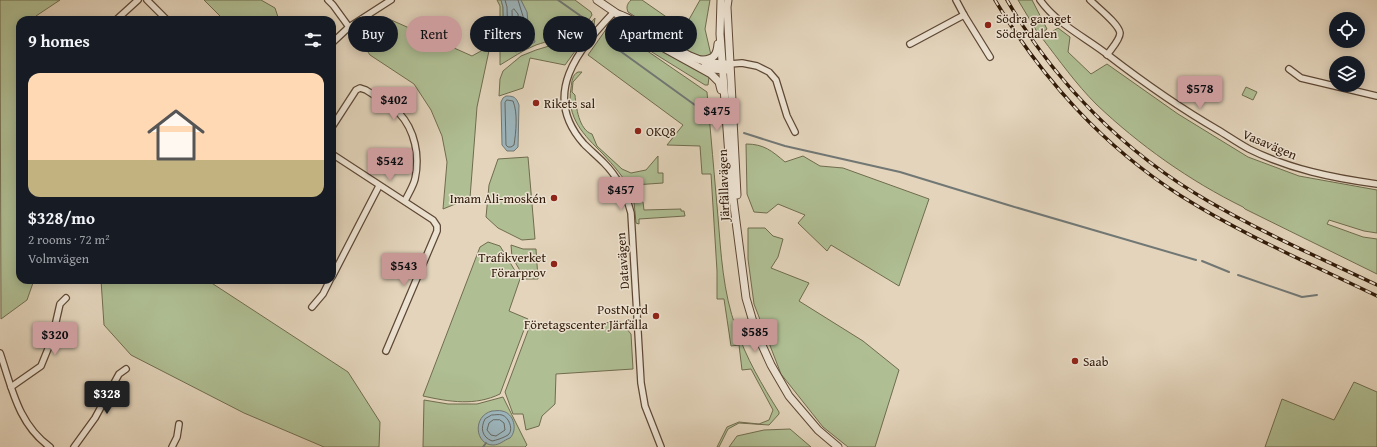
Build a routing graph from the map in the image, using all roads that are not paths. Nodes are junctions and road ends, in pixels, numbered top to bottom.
1 (138, 0) edge
2 (146, 0) edge
3 (328, 0) edge
4 (391, 0) edge
5 (597, 0) edge
6 (721, 0) edge
7 (728, 0) edge
8 (956, 0) edge
9 (1040, 0) edge
10 (1090, 0) edge
11 (615, 12) junction
12 (964, 15) junction
13 (120, 16) edge
14 (163, 16) edge
15 (366, 16) edge
16 (348, 26) edge
17 (348, 28) edge
18 (720, 34) junction
19 (336, 39) edge
20 (910, 44) dead end
21 (1107, 55) junction
22 (990, 57) dead end
23 (697, 62) junction
24 (726, 67) junction
25 (1289, 69) dead end
26 (1377, 96) edge
27 (724, 102) junction
28 (336, 121) edge
29 (795, 132) dead end
30 (336, 157) edge
31 (1377, 184) edge
32 (379, 186) junction
33 (405, 201) junction
34 (737, 227) junction
35 (336, 269) edge
36 (328, 284) edge
37 (66, 298) dead end
38 (312, 307) dead end
39 (386, 351) dead end
40 (0, 353) edge
41 (126, 369) dead end
42 (11, 386) junction
43 (179, 424) dead end
44 (50, 447) edge
45 (74, 447) edge
46 (172, 447) edge
47 (661, 447) edge
48 (838, 447) edge

1 - 13 street
2 - 14 street
3 - 16 street
4 - 15 street
5 - 11 street
6 - 18 street, Järfällavägen
7 - 24 street, Järfällavägen
8 - 12 street
9 - 21 street, Vasavägen
10 - 21 street
11 - 23 street
11 - 47 street, Datavägen
12 - 20 street
12 - 22 street
17 - 19 street
18 - 23 street
18 - 24 street, Järfällavägen
21 - 31 street, Vasavägen
23 - 24 street
23 - 27 street, Järfällavägen
24 - 27 street, Järfällavägen
24 - 29 street
24 - 34 street, Järfällavägen
25 - 26 street
27 - 34 street, Järfällavägen
28 - 33 street
30 - 32 street
32 - 33 street
32 - 35 street
33 - 39 street
34 - 48 street, Järfällavägen
36 - 38 street
37 - 42 street
40 - 42 street
41 - 45 street
42 - 44 street
43 - 46 street

